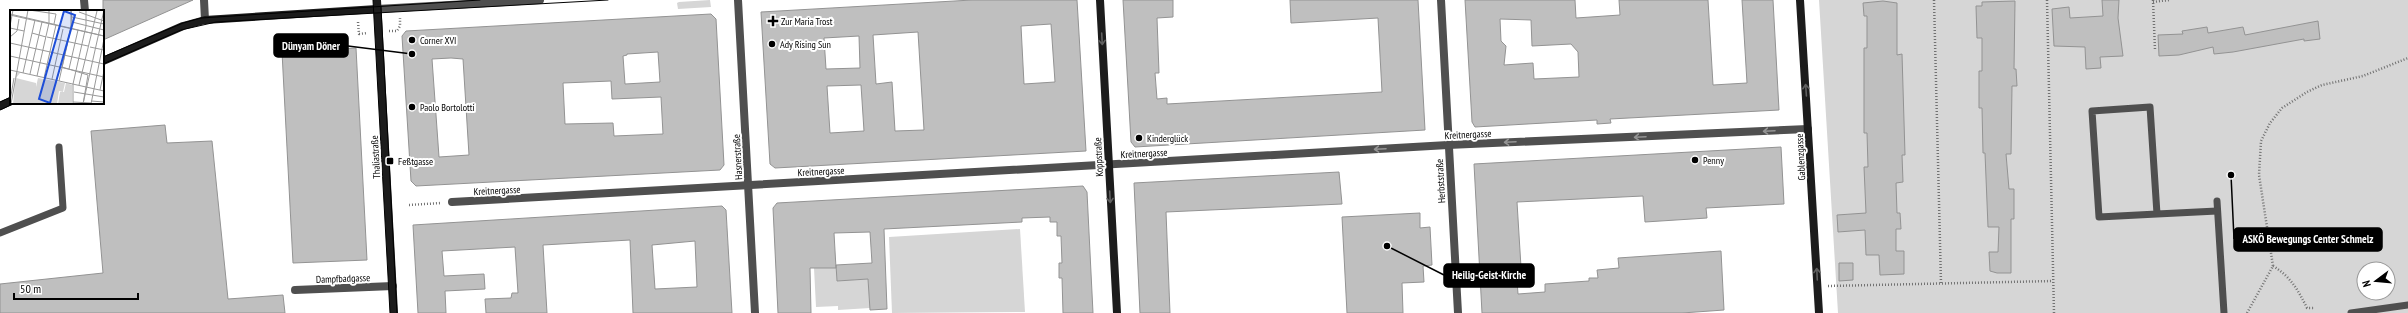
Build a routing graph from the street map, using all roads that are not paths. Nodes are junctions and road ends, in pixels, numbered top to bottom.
1 (84, 0) edge
2 (204, 0) edge
3 (377, 0) edge
4 (540, 0) edge
5 (738, 0) edge
6 (1100, 0) edge
7 (1441, 0) edge
8 (1800, 0) edge
9 (377, 9) junction
10 (85, 10) edge
11 (205, 20) junction
12 (104, 62) edge
13 (10, 101) edge
14 (0, 106) edge
15 (1808, 129) junction
16 (1448, 145) junction
17 (59, 147) dead end
18 (1108, 165) junction
19 (749, 185) junction
20 (2217, 201) dead end
21 (452, 202) road end
22 (2217, 211) junction
23 (2157, 214) junction
24 (0, 233) edge
25 (393, 286) junction
26 (295, 290) dead end
27 (2408, 305) edge
28 (394, 313) edge
29 (756, 313) edge
30 (1117, 313) edge
31 (1458, 313) edge
32 (1819, 313) edge
33 (2224, 313) edge
34 (2351, 313) edge

1 - 10 street
2 - 11 street
3 - 9 main road, Thaliastraße
4 - 9 street
5 - 19 street, Hasnerstraße
6 -> 18 main road, Koppstraße
7 - 16 street, Herbststraße
15 -> 8 main road, Gablenzgasse
9 - 11 main road
9 - 25 main road, Thaliastraße
11 - 12 main road
13 - 14 main road
15 -> 16 street, Kreitnergasse
32 -> 15 main road, Gablenzgasse
16 -> 18 street, Kreitnergasse
16 - 31 street, Herbststraße
17 - 24 lane
18 - 19 street, Kreitnergasse
18 -> 30 main road, Koppstraße
19 - 21 street, Kreitnergasse
19 - 29 street, Hasnerstraße
20 - 22 lane
22 - 23 lane
22 - 33 lane
23 - 23 lane
25 - 26 street, Dampfbadgasse
25 - 28 main road, Thaliastraße
27 - 34 lane

